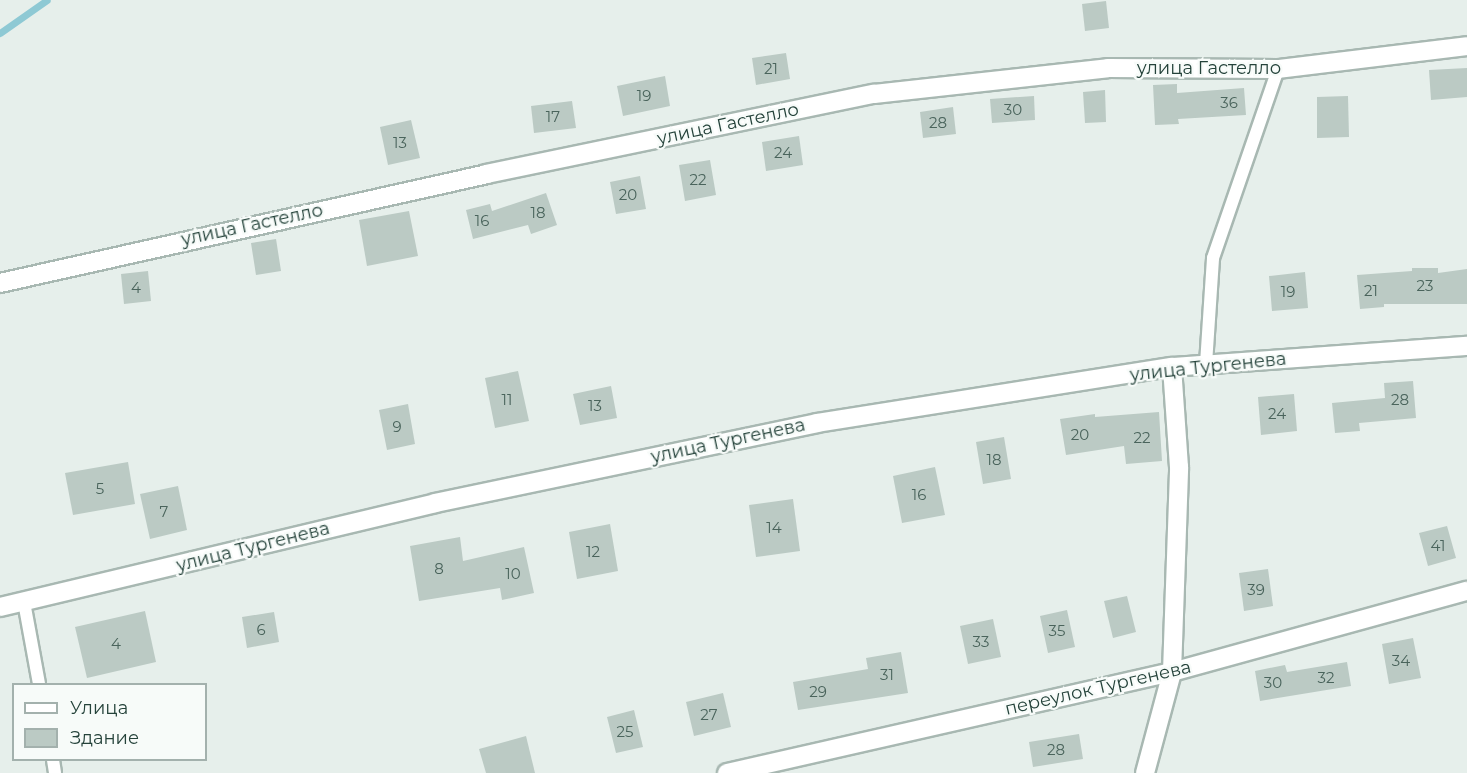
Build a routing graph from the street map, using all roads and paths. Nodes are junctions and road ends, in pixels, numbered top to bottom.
1 (1467, 46) edge
2 (1278, 69) junction
3 (0, 283) edge
4 (1467, 346) edge
5 (1206, 364) junction
6 (1172, 367) junction
7 (1467, 591) edge
8 (24, 602) junction
9 (0, 607) edge
10 (1172, 672) junction
11 (39, 683) edge
12 (727, 773) edge
13 (1145, 773) edge

1 - 2 street, улица Гастелло
2 - 3 street, улица Гастелло
2 - 5 lane
4 - 5 street, улица Тургенева
5 - 6 street, улица Тургенева
6 - 8 street, улица Тургенева
6 - 10 street
7 - 10 street, переулок Тургенева
8 - 9 street, улица Тургенева
8 - 11 lane
10 - 12 street, переулок Тургенева
10 - 13 street

